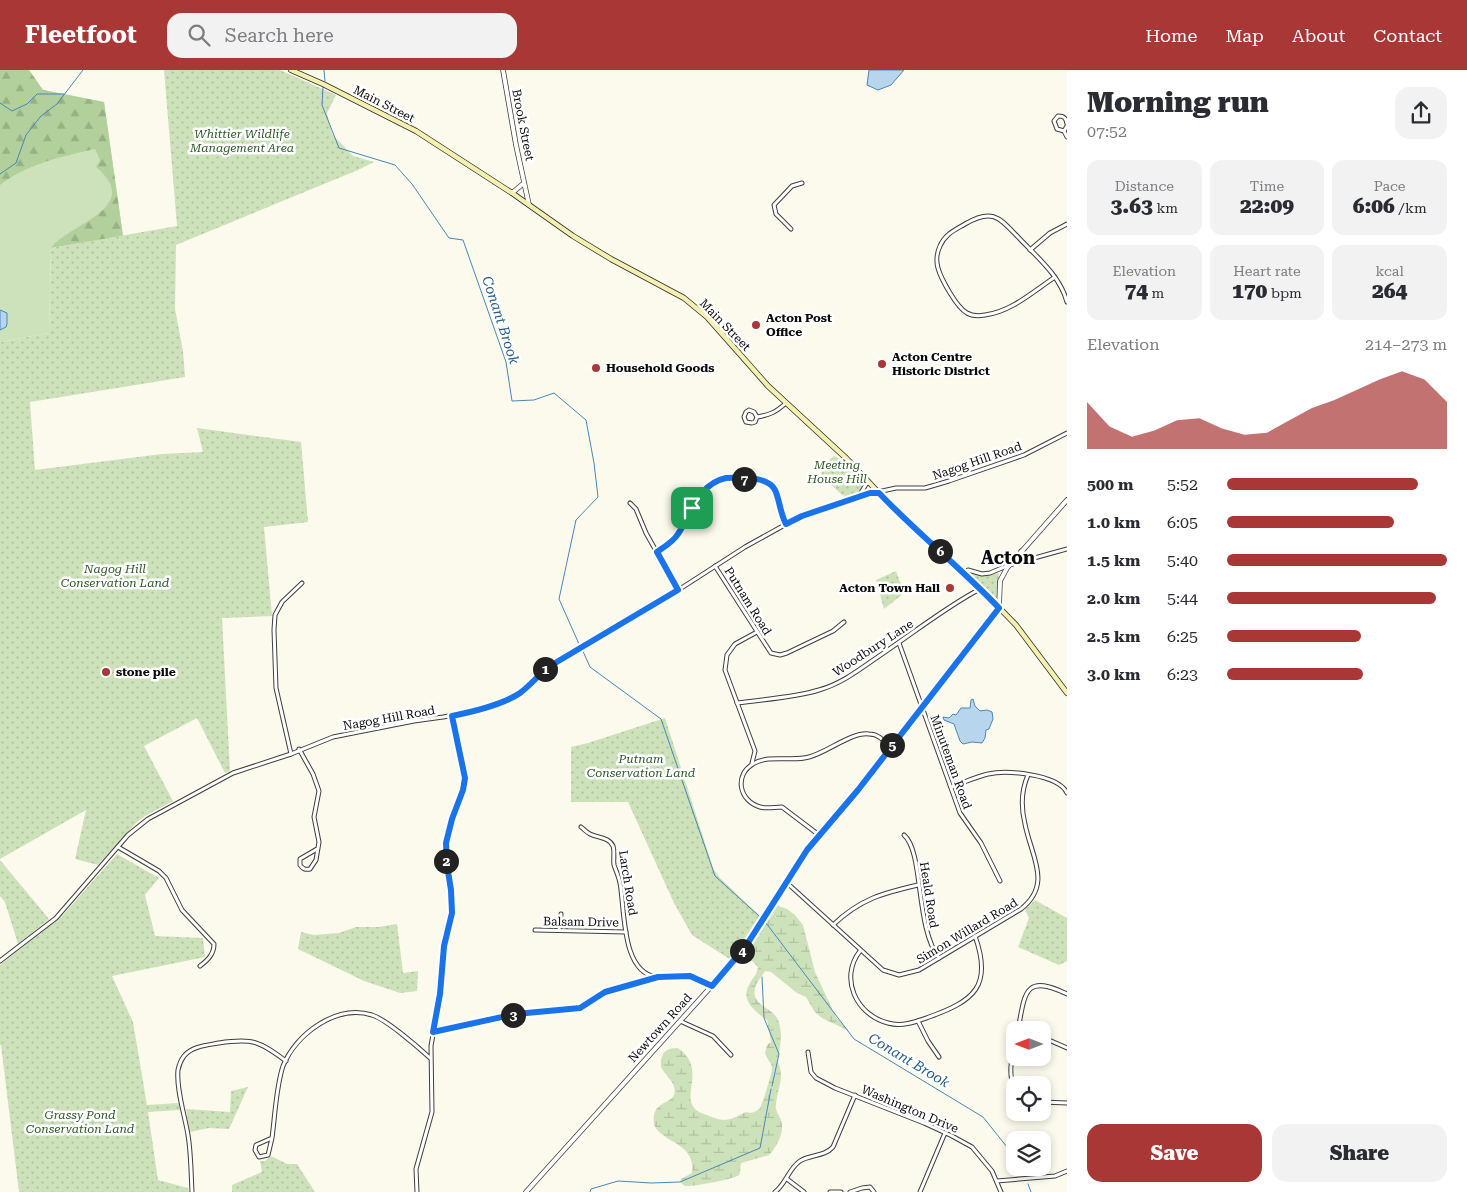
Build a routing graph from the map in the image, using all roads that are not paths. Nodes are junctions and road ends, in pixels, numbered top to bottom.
1 (291, 70) edge
2 (503, 70) edge
3 (1067, 125) edge
4 (1064, 131) junction
5 (1067, 137) edge
6 (524, 183) junction
7 (802, 184) dead end
8 (512, 194) junction
9 (529, 205) junction
10 (1067, 224) edge
11 (791, 229) dead end
12 (1030, 250) junction
13 (1055, 276) junction
14 (1067, 302) edge
15 (786, 403) junction
16 (757, 416) junction
17 (1067, 433) edge
18 (868, 482) junction
19 (879, 493) junction
20 (859, 497) junction
21 (1067, 500) edge
22 (630, 503) dead end
23 (786, 524) junction
24 (1067, 549) edge
25 (1021, 551) junction
26 (657, 552) junction
27 (1027, 560) junction
28 (1009, 565) junction
29 (715, 566) junction
30 (964, 573) junction
31 (302, 583) dead end
32 (980, 588) junction
33 (678, 590) junction
34 (999, 608) junction
35 (844, 622) dead end
36 (757, 632) junction
37 (899, 642) junction
38 (1067, 693) edge
39 (737, 703) junction
40 (922, 707) junction
41 (452, 716) junction
42 (890, 748) junction
43 (300, 750) junction
44 (291, 754) junction
45 (752, 764) junction
46 (1028, 775) junction
47 (951, 787) junction
48 (1067, 793) edge
49 (581, 827) dead end
50 (819, 835) junction
51 (904, 835) dead end
52 (118, 847) junction
53 (317, 849) junction
54 (1000, 881) dead end
55 (786, 882) junction
56 (918, 885) junction
57 (561, 914) dead end
58 (834, 925) junction
59 (535, 930) dead end
60 (559, 930) junction
61 (626, 932) junction
62 (975, 936) junction
63 (860, 951) junction
64 (938, 958) junction
65 (0, 961) edge
66 (200, 966) dead end
67 (658, 977) junction
68 (712, 986) junction
69 (1067, 994) edge
70 (680, 1021) junction
71 (918, 1021) junction
72 (1021, 1021) edge
73 (433, 1032) junction
74 (1051, 1041) edge
75 (1067, 1048) edge
76 (808, 1052) dead end
77 (730, 1055) dead end
78 (939, 1057) dead end
79 (430, 1058) junction
80 (286, 1062) junction
81 (856, 1095) junction
82 (1051, 1102) edge
83 (1067, 1103) edge
84 (945, 1133) junction
85 (272, 1138) junction
86 (1067, 1171) edge
87 (787, 1179) junction
88 (997, 1181) junction
89 (192, 1192) edge
90 (416, 1192) edge
91 (526, 1192) edge
92 (775, 1192) edge
93 (804, 1192) edge
94 (830, 1192) edge
95 (841, 1192) edge
96 (850, 1192) edge
97 (874, 1192) edge
98 (920, 1192) edge
99 (1001, 1192) edge

1 - 8 main road, Main Street
2 - 6 street, Brook Street
3 - 4 street
3 - 4 street
4 - 5 street
6 - 8 street
6 - 9 street, Brook Street
7 - 11 street
8 - 9 main road, Main Street
9 - 15 main road, Main Street
10 - 12 street
12 - 13 street
12 - 13 street
13 - 14 street
15 - 16 street
15 - 18 main road, Main Street
16 - 16 street
17 - 19 street, Nagog Hill Road
18 - 19 main road, Main Street
18 - 20 street
19 - 20 street, Nagog Hill Road
19 - 30 main road, Main Street
20 - 23 street, Nagog Hill Road
21 - 25 street
22 - 26 street
23 - 26 street
23 - 29 street, Nagog Hill Road
24 - 27 street
25 - 27 street
25 - 28 street
26 - 33 street
27 - 28 street
28 - 30 street
28 - 34 street
29 - 33 street, Nagog Hill Road
29 - 36 street, Putnam Road
30 - 32 main road, Main Street
31 - 44 street
32 - 34 main road, Main Street
32 - 37 street, Woodbury Lane
33 - 41 street, Nagog Hill Road
34 - 38 main road, Main Street
34 - 40 street, Newtown Road
35 - 36 street, Putnam Road
36 - 39 street
37 - 39 street, Woodbury Lane
37 - 40 street, Minuteman Road
39 - 45 street
40 - 42 street, Newtown Road
40 - 47 street, Minuteman Road
41 - 43 street, Nagog Hill Road
41 - 73 street
42 - 45 street
42 - 50 street, Newtown Road
43 - 44 street, Nagog Hill Road
43 - 53 street
44 - 52 street, Nagog Hill Road
45 - 50 street
46 - 47 street
46 - 48 street
46 - 62 street, Simon Willard Road
47 - 54 street, Minuteman Road
49 - 61 street, Larch Road
50 - 55 street, Newtown Road
51 - 56 street, Heald Road
52 - 65 street, Nagog Hill Road
52 - 66 street
53 - 53 street
55 - 58 street, Simon Willard Road
55 - 68 street, Newtown Road
56 - 58 street
56 - 64 street, Heald Road
57 - 60 street
58 - 63 street, Simon Willard Road
59 - 60 street, Balsam Drive
60 - 61 street, Balsam Drive
61 - 67 street, Larch Road
62 - 64 street, Simon Willard Road
62 - 71 street
63 - 64 street, Simon Willard Road
63 - 71 street
67 - 68 street
67 - 73 street
68 - 70 street, Newtown Road
69 - 72 street
70 - 77 street
70 - 91 street, Newtown Road
71 - 78 street
73 - 79 street
74 - 75 street
76 - 81 street, Washington Drive
79 - 80 street
79 - 90 street
80 - 85 street
80 - 89 street
81 - 84 street, Washington Drive
81 - 87 street
82 - 83 street
84 - 88 street, Washington Drive
84 - 98 street
85 - 85 street
86 - 88 street
87 - 92 street
87 - 93 street
88 - 99 street, Washington Drive
94 - 95 street
96 - 97 street

